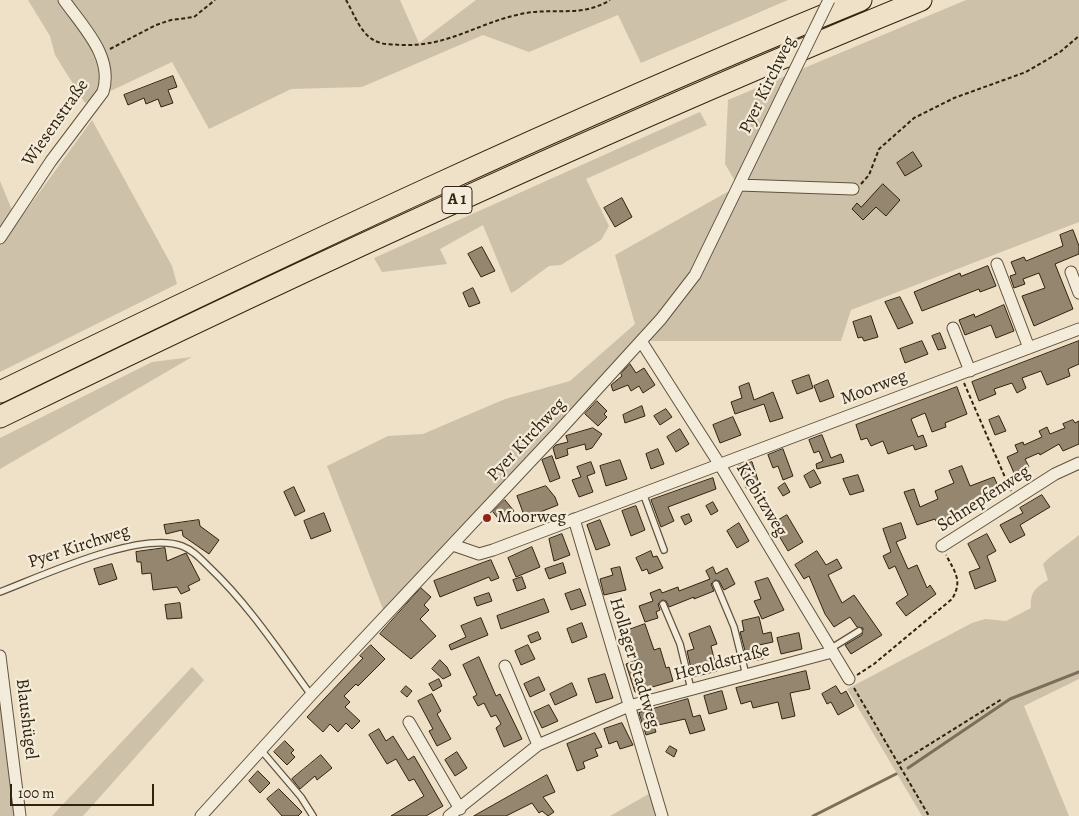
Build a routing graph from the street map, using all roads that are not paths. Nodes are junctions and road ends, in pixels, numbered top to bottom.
1 (64, 0) edge
2 (829, 0) edge
3 (861, 0) edge
4 (921, 0) edge
5 (739, 186) junction
6 (853, 189) road end
7 (0, 238) edge
8 (997, 264) dead end
9 (1071, 272) dead end
10 (1079, 293) edge
11 (953, 328) dead end
12 (1079, 330) edge
13 (641, 341) junction
14 (1029, 348) junction
15 (965, 372) junction
16 (0, 392) edge
17 (0, 417) edge
18 (1079, 463) edge
19 (720, 465) junction
20 (643, 493) junction
21 (574, 519) junction
22 (454, 545) junction
23 (942, 546) road end
24 (664, 550) dead end
25 (716, 584) dead end
26 (0, 592) edge
27 (663, 604) dead end
28 (859, 631) dead end
29 (831, 651) junction
30 (0, 656) edge
31 (504, 666) dead end
32 (746, 675) junction
33 (849, 679) road end
34 (692, 689) junction
35 (310, 695) junction
36 (629, 706) junction
37 (409, 722) dead end
38 (538, 745) junction
39 (261, 750) junction
40 (460, 809) junction
41 (20, 816) edge
42 (201, 816) edge
43 (313, 816) edge
44 (449, 816) edge
45 (662, 816) edge

1 - 7 street, Wiesenstraße
2 - 5 street, Pyer Kirchweg, bridge
3 - 16 highway, A 1
4 - 17 highway, A 1
5 - 6 street
5 - 13 street, Pyer Kirchweg
8 - 14 street
9 - 10 street
11 - 15 street
12 - 14 street, Moorweg
13 - 19 street, Kiebitzweg
13 - 22 street, Pyer Kirchweg
14 - 15 street, Moorweg
15 - 19 street, Moorweg
18 - 23 street, Schnepfenweg
19 - 20 street, Moorweg
19 - 29 street, Kiebitzweg
20 - 21 street, Moorweg
20 - 24 lane
21 - 22 street, Moorweg
21 - 36 street, Hollager Stadtweg
22 - 35 street, Pyer Kirchweg
25 - 32 lane
26 - 35 lane, Pyer Kirchweg
27 - 34 lane
28 - 29 lane
29 - 32 street, Heroldstraße
29 - 33 street, Kiebitzweg
30 - 41 street, Blaushügel
31 - 38 street
32 - 34 street, Heroldstraße
34 - 36 street, Heroldstraße
35 - 39 street, Pyer Kirchweg
36 - 38 street, Heroldstraße
36 - 45 street, Hollager Stadtweg
37 - 40 street
38 - 40 street, Heroldstraße
39 - 42 street, Pyer Kirchweg
39 - 43 lane
40 - 44 street, Heroldstraße

